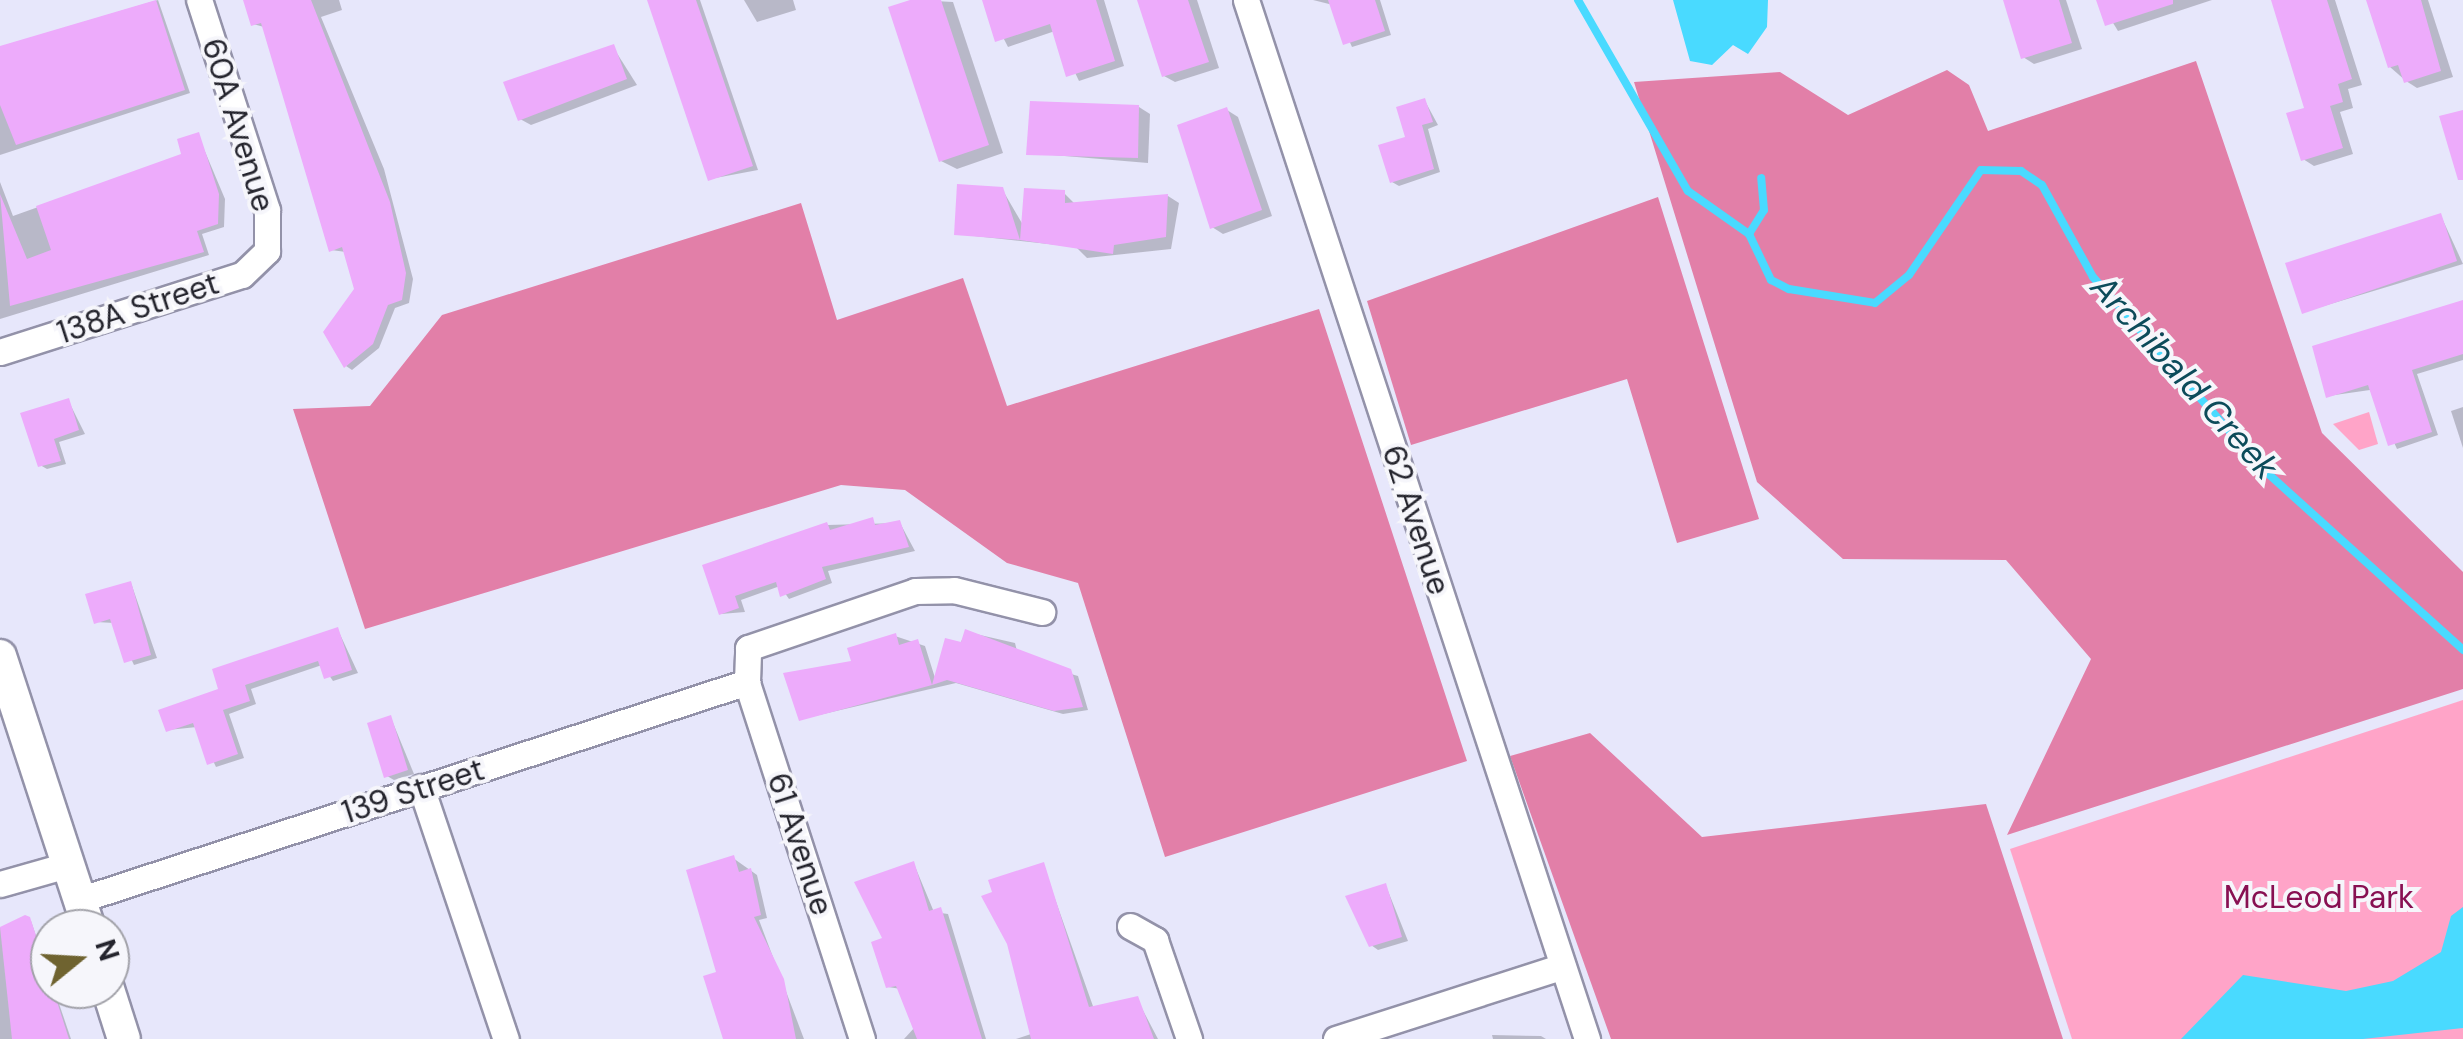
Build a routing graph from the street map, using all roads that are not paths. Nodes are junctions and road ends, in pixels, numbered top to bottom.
1 (199, 0) edge
2 (1246, 0) edge
3 (267, 251) joint
4 (0, 352) edge
5 (1042, 612) dead end
6 (0, 656) edge
7 (748, 682) junction
8 (421, 787) junction
9 (68, 865) junction
10 (0, 884) edge
11 (82, 909) edge
12 (100, 909) edge
13 (1130, 926) dead end
14 (1563, 966) junction
15 (114, 1009) edge
16 (124, 1039) edge
17 (506, 1039) edge
18 (862, 1039) edge
19 (1189, 1039) edge
20 (1336, 1039) edge
21 (1586, 1039) edge

1 - 3 street, 60A Avenue
2 - 14 street, 62 Avenue
3 - 4 street, 138A Street
5 - 7 street, 61 Avenue
6 - 9 street
7 - 8 street, 139 Street
7 - 18 street, 61 Avenue
8 - 12 street, 139 Street
8 - 17 street
9 - 10 street
9 - 11 street
13 - 19 street
14 - 20 street
14 - 21 street, 62 Avenue
15 - 16 street

